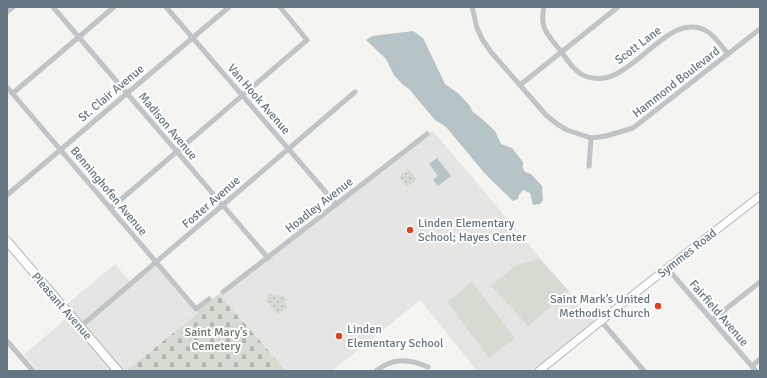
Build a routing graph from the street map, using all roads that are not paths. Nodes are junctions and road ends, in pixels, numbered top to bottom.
1 (13, 7) edge
2 (53, 7) edge
3 (114, 7) edge
4 (166, 7) edge
5 (229, 7) edge
6 (280, 7) edge
7 (472, 7) edge
8 (544, 7) edge
9 (618, 7) edge
10 (7, 12) edge
11 (760, 29) edge
12 (78, 37) junction
13 (192, 38) junction
14 (561, 52) junction
15 (728, 54) junction
16 (520, 85) junction
17 (7, 87) edge
18 (355, 92) dead end
19 (126, 93) junction
20 (13, 94) junction
21 (243, 96) junction
22 (427, 134) dead end
23 (591, 138) junction
24 (288, 148) junction
25 (60, 149) junction
26 (176, 151) junction
27 (589, 166) dead end
28 (7, 195) edge
29 (760, 196) edge
30 (336, 204) junction
31 (222, 206) junction
32 (111, 208) junction
33 (7, 241) edge
34 (268, 258) junction
35 (156, 262) junction
36 (667, 268) junction
37 (760, 282) edge
38 (223, 292) dead end
39 (209, 299) dead end
40 (712, 320) junction
41 (602, 321) junction
42 (80, 327) junction
43 (7, 341) edge
44 (760, 359) edge
45 (752, 366) junction
46 (428, 367) dead end
47 (33, 371) edge
48 (118, 371) edge
49 (376, 371) edge
50 (539, 371) edge
51 (644, 371) edge
52 (756, 371) edge

1 - 10 street
2 - 12 street, Madison Avenue
3 - 12 street
4 - 13 street, Van Hook Avenue
5 - 13 street, St. Clair Avenue
6 - 21 street
7 - 16 street, Hammond Boulevard
8 - 14 street, Scott Lane
9 - 14 street
11 - 15 street, Hammond Boulevard
12 - 19 street, Madison Avenue
12 - 20 street
13 - 19 street, St. Clair Avenue
13 - 21 street, Van Hook Avenue
14 - 15 street, Scott Lane
14 - 16 street
15 - 23 street, Hammond Boulevard
16 - 23 street, Hammond Boulevard
17 - 20 street, Benninghofen Avenue
18 - 24 street, Foster Avenue
19 - 25 street, St. Clair Avenue
19 - 26 street, Madison Avenue
20 - 25 street, Benninghofen Avenue
21 - 24 street, Van Hook Avenue
21 - 26 street
22 - 30 street, Hoadley Avenue
23 - 27 street
24 - 30 street, Van Hook Avenue
24 - 31 street, Foster Avenue
25 - 28 street, St. Clair Avenue
25 - 32 street, Benninghofen Avenue
26 - 31 street, Madison Avenue
26 - 32 street
29 - 36 main road, Symmes Road
30 - 34 street, Hoadley Avenue
31 - 34 street, Madison Avenue
31 - 35 street, Foster Avenue
32 - 35 street, Benninghofen Avenue
33 - 42 main road, Pleasant Avenue
34 - 38 street, Hoadley Avenue
35 - 39 street, Benninghofen Avenue
35 - 42 street, Foster Avenue
36 - 40 street, Fairfield Avenue
36 - 41 main road, Symmes Road
37 - 40 street
40 - 45 street, Fairfield Avenue
41 - 50 main road, Symmes Road
41 - 51 street
42 - 48 main road, Pleasant Avenue
43 - 47 street
44 - 45 street
45 - 52 street, Fairfield Avenue
46 - 49 street

